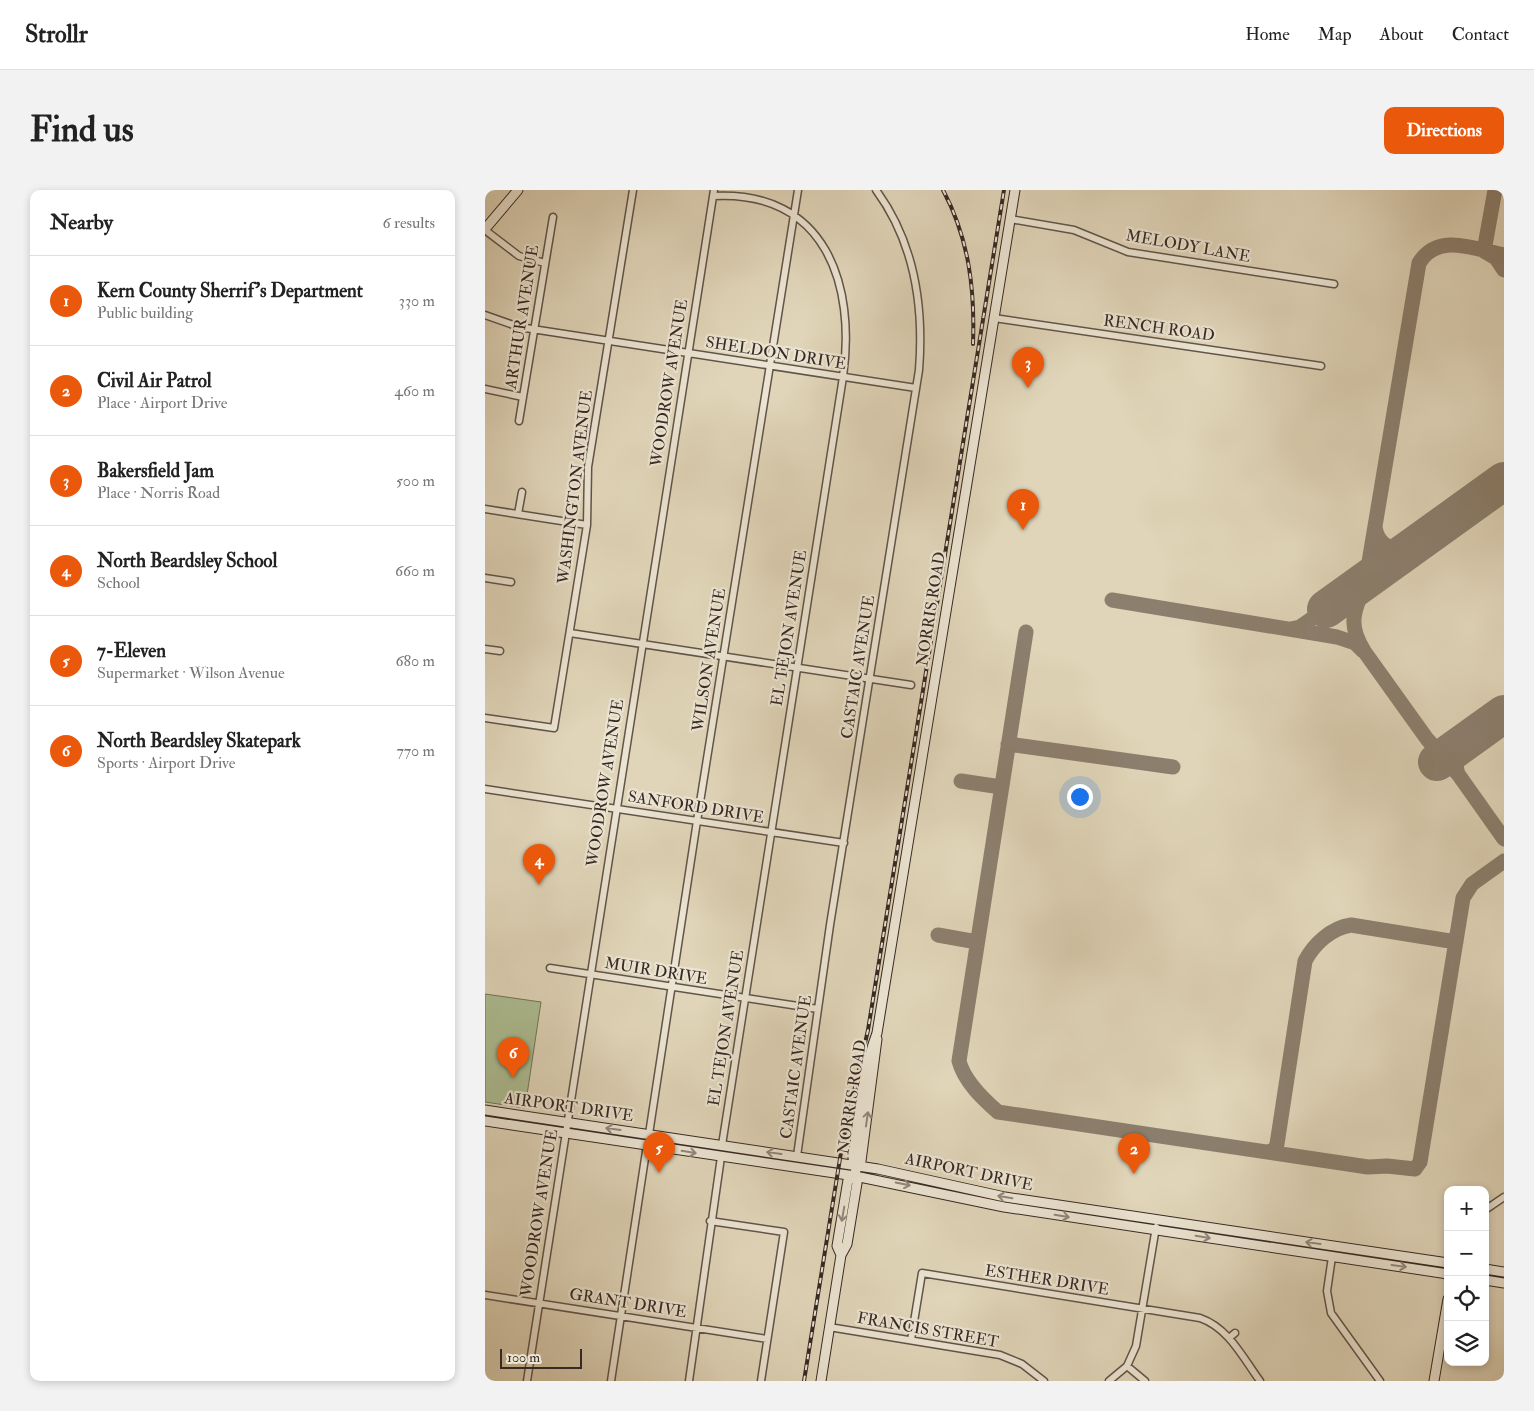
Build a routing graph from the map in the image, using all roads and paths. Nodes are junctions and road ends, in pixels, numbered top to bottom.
1 (518, 190) edge
2 (633, 190) edge
3 (798, 190) edge
4 (876, 190) edge
5 (1015, 190) edge
6 (713, 193) edge
7 (794, 214) junction
8 (553, 217) dead end
9 (1010, 219) junction
10 (485, 230) edge
11 (545, 263) junction
12 (1334, 284) dead end
13 (485, 316) edge
14 (994, 318) junction
15 (534, 330) junction
16 (608, 341) junction
17 (687, 353) junction
18 (769, 366) junction
19 (1321, 366) dead end
20 (843, 377) junction
21 (917, 388) junction
22 (485, 389) edge
23 (523, 397) junction
24 (519, 421) dead end
25 (522, 492) dead end
26 (485, 509) edge
27 (519, 514) junction
28 (587, 525) junction
29 (485, 578) edge
30 (511, 582) dead end
31 (570, 633) junction
32 (641, 644) junction
33 (485, 649) edge
34 (500, 651) dead end
35 (723, 656) junction
36 (797, 668) junction
37 (870, 678) junction
38 (911, 685) dead end
39 (485, 718) edge
40 (485, 789) edge
41 (615, 809) junction
42 (697, 821) junction
43 (770, 832) junction
44 (844, 843) junction
45 (550, 968) dead end
46 (589, 974) junction
47 (671, 987) junction
48 (745, 998) junction
49 (818, 1009) junction
50 (485, 1110) edge
51 (485, 1121) edge
52 (567, 1122) junction
53 (565, 1133) junction
54 (649, 1134) junction
55 (647, 1145) junction
56 (723, 1145) junction
57 (797, 1156) junction
58 (721, 1157) junction
59 (857, 1166) junction
60 (855, 1176) junction
61 (1504, 1197) edge
62 (1489, 1207) edge
63 (1157, 1220) junction
64 (711, 1221) junction
65 (1155, 1230) junction
66 (1396, 1256) junction
67 (1332, 1257) junction
68 (1444, 1262) edge
69 (1489, 1270) edge
70 (1504, 1272) edge
71 (1444, 1273) edge
72 (1489, 1281) edge
73 (1504, 1283) edge
74 (485, 1295) edge
75 (539, 1304) junction
76 (1142, 1309) junction
77 (621, 1316) junction
78 (1444, 1321) edge
79 (829, 1327) junction
80 (697, 1328) junction
81 (1235, 1333) dead end
82 (1229, 1338) junction
83 (767, 1339) junction
84 (911, 1340) junction
85 (1127, 1366) junction
86 (527, 1381) edge
87 (611, 1381) edge
88 (689, 1381) edge
89 (761, 1381) edge
90 (821, 1381) edge
91 (1044, 1381) edge
92 (1109, 1381) edge
93 (1145, 1381) edge
94 (1260, 1381) edge
95 (1380, 1381) edge
96 (1434, 1381) edge

1 - 10 main road
2 - 16 street, WASHINGTON AVENUE
3 - 7 street, WILSON AVENUE
4 - 21 street, CASTAIC AVENUE
5 - 9 main road, NORRIS ROAD
6 - 7 street, EL TEJON AVENUE
6 - 17 street, WOODROW AVENUE
7 - 18 street, WILSON AVENUE
7 - 20 street, EL TEJON AVENUE
8 - 11 street, ARTHUR AVENUE
9 - 12 street, MELODY LANE
9 - 14 main road, NORRIS ROAD
10 - 11 street
11 - 15 street, ARTHUR AVENUE
13 - 15 street, SHELDON DRIVE
14 - 19 street, RENCH ROAD
14 - 59 main road, NORRIS ROAD
15 - 16 street, SHELDON DRIVE
15 - 23 street, ARTHUR AVENUE
16 - 17 street, SHELDON DRIVE
16 - 28 street, WASHINGTON AVENUE
17 - 18 street, SHELDON DRIVE
17 - 32 street, WOODROW AVENUE
18 - 20 street, SHELDON DRIVE
18 - 35 street, WILSON AVENUE
20 - 21 street, SHELDON DRIVE
20 - 36 street, EL TEJON AVENUE
21 - 37 street, CASTAIC AVENUE
22 - 23 street
23 - 24 street, ARTHUR AVENUE
25 - 27 street
26 - 27 street
27 - 28 street
28 - 31 street, WASHINGTON AVENUE
29 - 30 street
31 - 32 street
31 - 39 street, WASHINGTON AVENUE
32 - 35 street
32 - 41 street, WOODROW AVENUE
33 - 34 street
35 - 36 street
35 - 42 street, WILSON AVENUE
36 - 37 street
36 - 43 street, EL TEJON AVENUE
37 - 38 street
37 - 44 street, CASTAIC AVENUE
40 - 41 street, SANFORD DRIVE
41 - 42 street, SANFORD DRIVE
41 - 46 street, WOODROW AVENUE
42 - 43 street, SANFORD DRIVE
42 - 47 street, WILSON AVENUE
43 - 44 street, SANFORD DRIVE
43 - 48 street, EL TEJON AVENUE
44 - 49 street, CASTAIC AVENUE
45 - 46 street, MUIR DRIVE
46 - 47 street, MUIR DRIVE
46 - 52 street, WOODROW AVENUE
47 - 48 street, MUIR DRIVE
47 - 54 street, WILSON AVENUE
48 - 49 street, MUIR DRIVE
48 - 56 street, EL TEJON AVENUE
49 - 57 street, CASTAIC AVENUE
50 - 52 main road, AIRPORT DRIVE
51 - 53 main road, AIRPORT DRIVE
52 - 53 street, WOODROW AVENUE
54 -> 52 main road, AIRPORT DRIVE
53 - 55 main road, AIRPORT DRIVE
53 - 75 street, WOODROW AVENUE
54 - 56 main road, AIRPORT DRIVE
55 -> 58 main road, AIRPORT DRIVE
55 - 77 street
57 -> 56 main road, AIRPORT DRIVE
57 - 59 main road, AIRPORT DRIVE
58 - 60 main road, AIRPORT DRIVE
58 - 64 street
59 - 60 main road, NORRIS ROAD
63 -> 59 main road, AIRPORT DRIVE
60 -> 65 main road, AIRPORT DRIVE
60 - 79 main road, NORRIS ROAD
61 - 62 street
63 - 65 street
66 -> 63 main road, AIRPORT DRIVE
64 - 80 street
64 - 83 street
65 -> 67 main road, AIRPORT DRIVE
65 - 76 street
66 - 67 main road
66 - 68 main road, AIRPORT DRIVE
67 -> 71 main road, AIRPORT DRIVE
67 - 95 street
69 - 70 main road
72 - 73 main road
74 - 75 street, GRANT DRIVE
75 - 77 street, GRANT DRIVE
75 - 86 street, WOODROW AVENUE
76 - 82 street, ESTHER DRIVE
76 - 84 street, ESTHER DRIVE
76 - 85 street
77 - 80 street, GRANT DRIVE
77 - 87 street
78 - 96 main road
79 - 84 street, FRANCIS STREET
79 - 90 main road, NORRIS ROAD
80 - 83 street, GRANT DRIVE
80 - 88 street
81 - 82 street
82 - 94 street, ESTHER DRIVE
83 - 89 street
84 - 91 street, FRANCIS STREET
85 - 92 street
85 - 93 street

